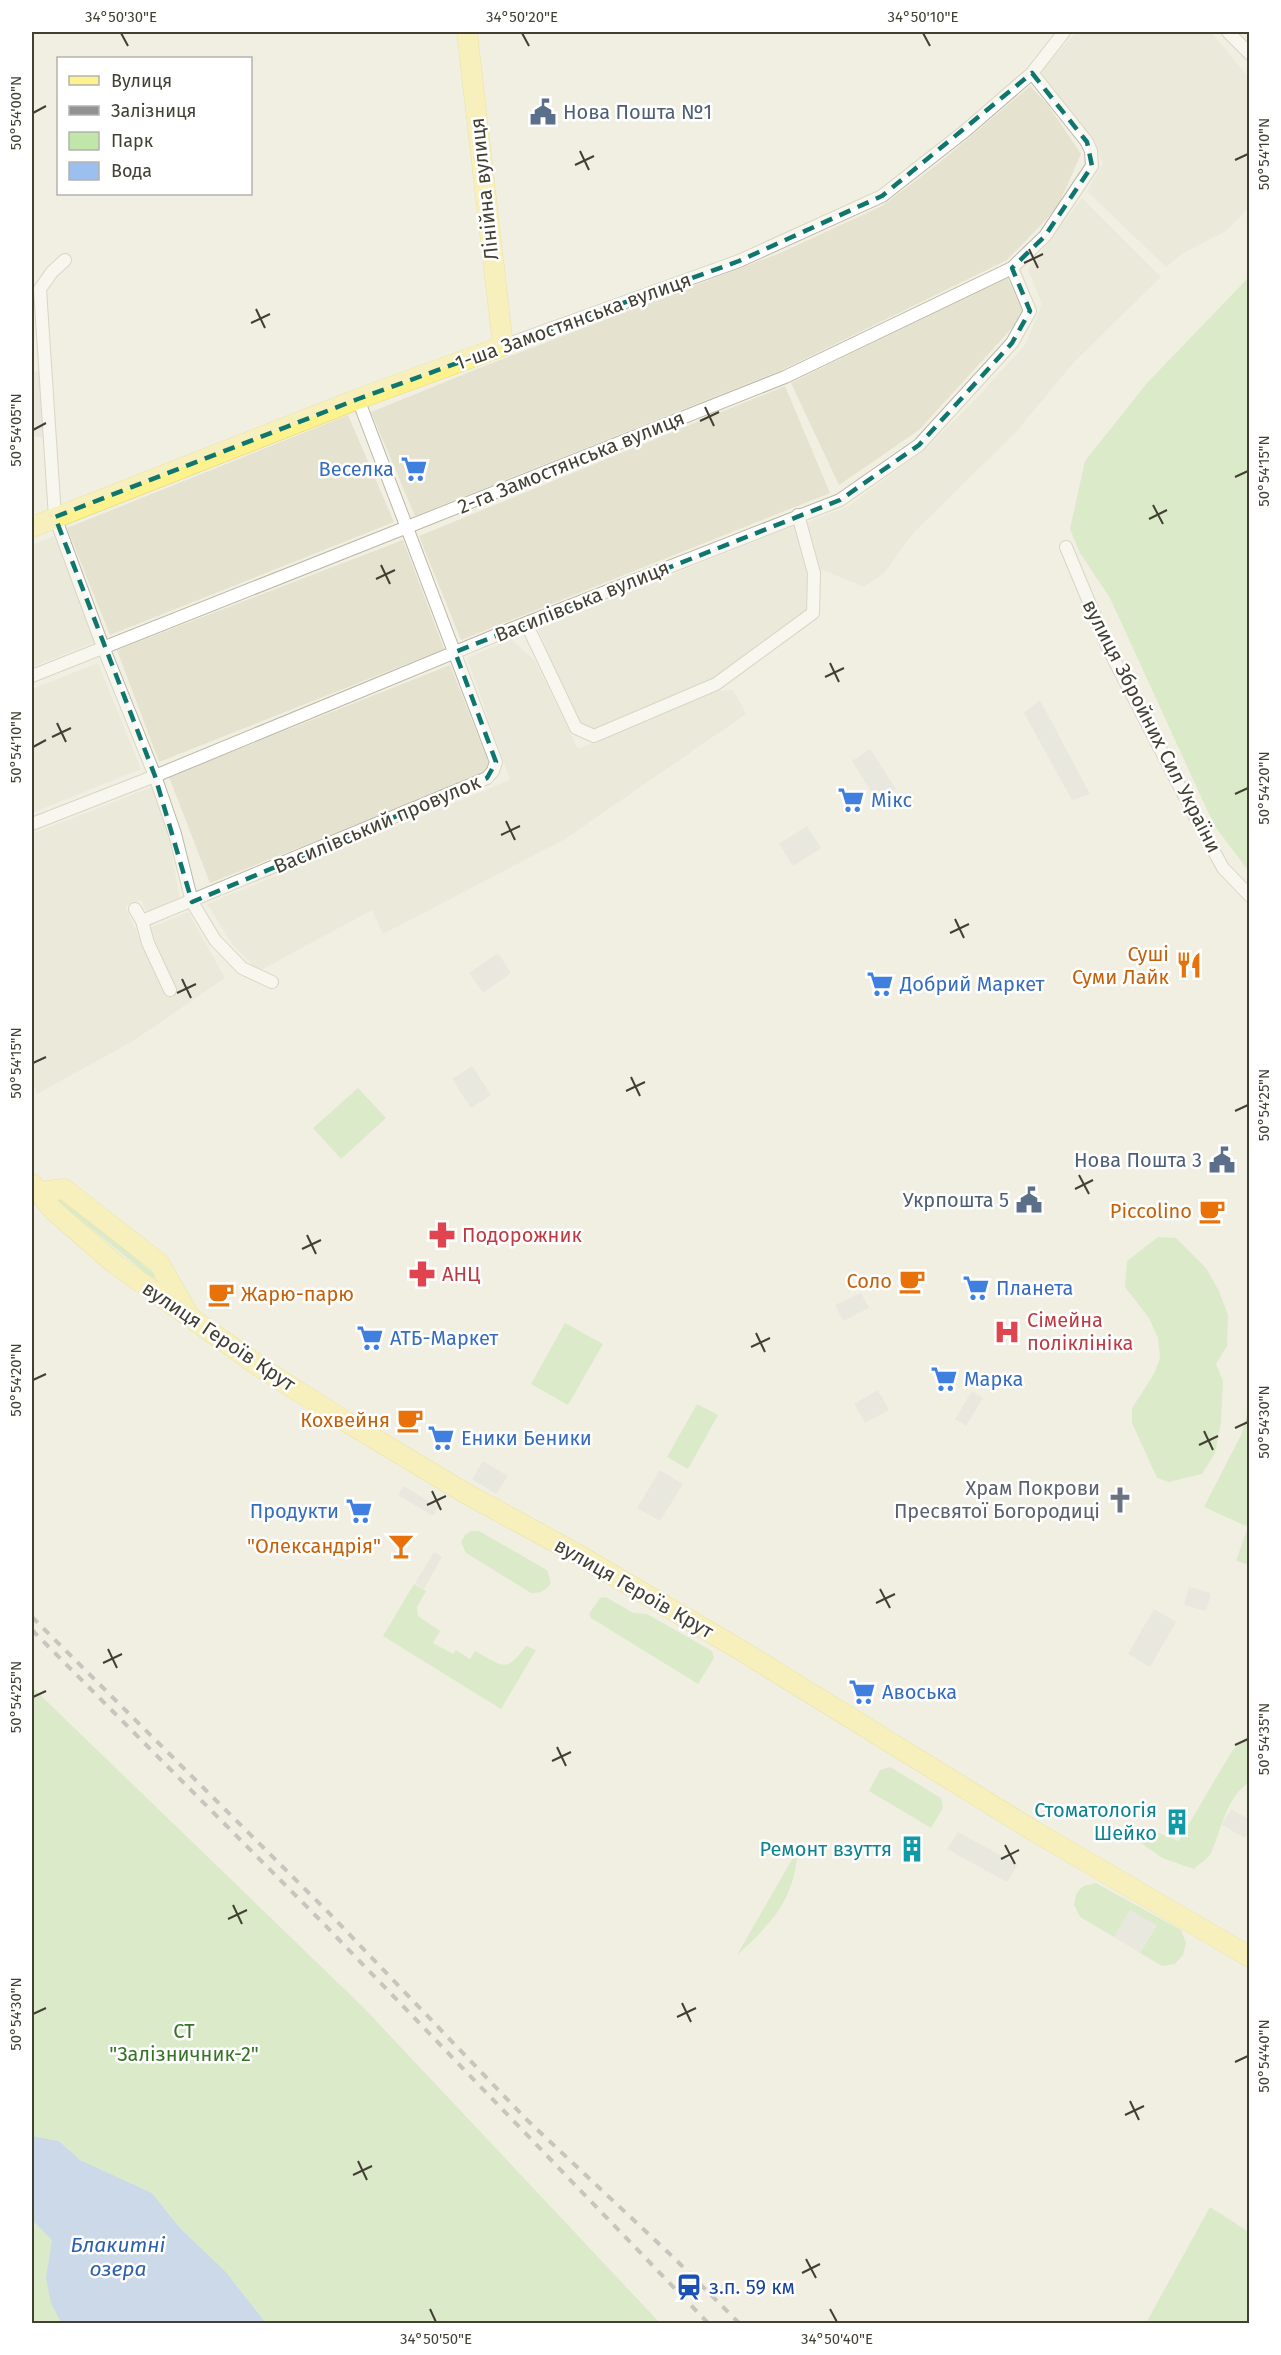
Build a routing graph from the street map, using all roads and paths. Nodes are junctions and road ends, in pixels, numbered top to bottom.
1 (467, 32) edge
2 (1064, 32) edge
3 (1228, 32) edge
4 (1250, 54) edge
5 (1032, 73) junction
6 (64, 260) dead end
7 (1012, 268) junction
8 (503, 346) junction
9 (358, 399) junction
10 (798, 515) junction
11 (56, 517) junction
12 (408, 526) junction
13 (32, 527) edge
14 (1066, 547) dead end
15 (526, 623) junction
16 (103, 647) junction
17 (455, 652) junction
18 (32, 676) edge
19 (155, 776) junction
20 (32, 824) edge
21 (1250, 896) edge
22 (192, 902) junction
23 (135, 909) dead end
24 (142, 921) junction
25 (272, 982) dead end
26 (170, 990) dead end
27 (35, 1188) edge
28 (192, 1320) junction
29 (1250, 1957) edge

1 - 8 main road, Лінійна вулиця
2 - 5 street, 1-ша Замостянська вулиця
3 - 4 street
5 - 7 street, 2-га Замостянська вулиця
5 - 8 street, 1-ша Замостянська вулиця
6 - 11 street
7 - 10 street, Василівська вулиця
7 - 12 street, 2-га Замостянська вулиця
8 - 9 main road, 1-ша Замостянська вулиця
9 - 11 main road, 1-ша Замостянська вулиця
9 - 12 street, Василівський провулок
10 - 15 street, Василівська вулиця
10 - 15 street
11 - 13 main road, 1-ша Замостянська вулиця
11 - 16 street
12 - 16 street, 2-га Замостянська вулиця
12 - 17 street, Василівський провулок
14 - 21 street, вулиця Збройних Сил України
15 - 17 street, Василівська вулиця
16 - 18 street, 2-га Замостянська вулиця
16 - 19 street
17 - 19 street, Василівська вулиця
17 - 22 street, Василівський провулок
19 - 20 street, Василівська вулиця
19 - 22 street
22 - 24 street, Василівський провулок
22 - 25 street
23 - 24 street
24 - 26 street
27 - 28 main road, вулиця Героїв Крут
27 - 28 main road
28 - 29 main road, вулиця Героїв Крут

